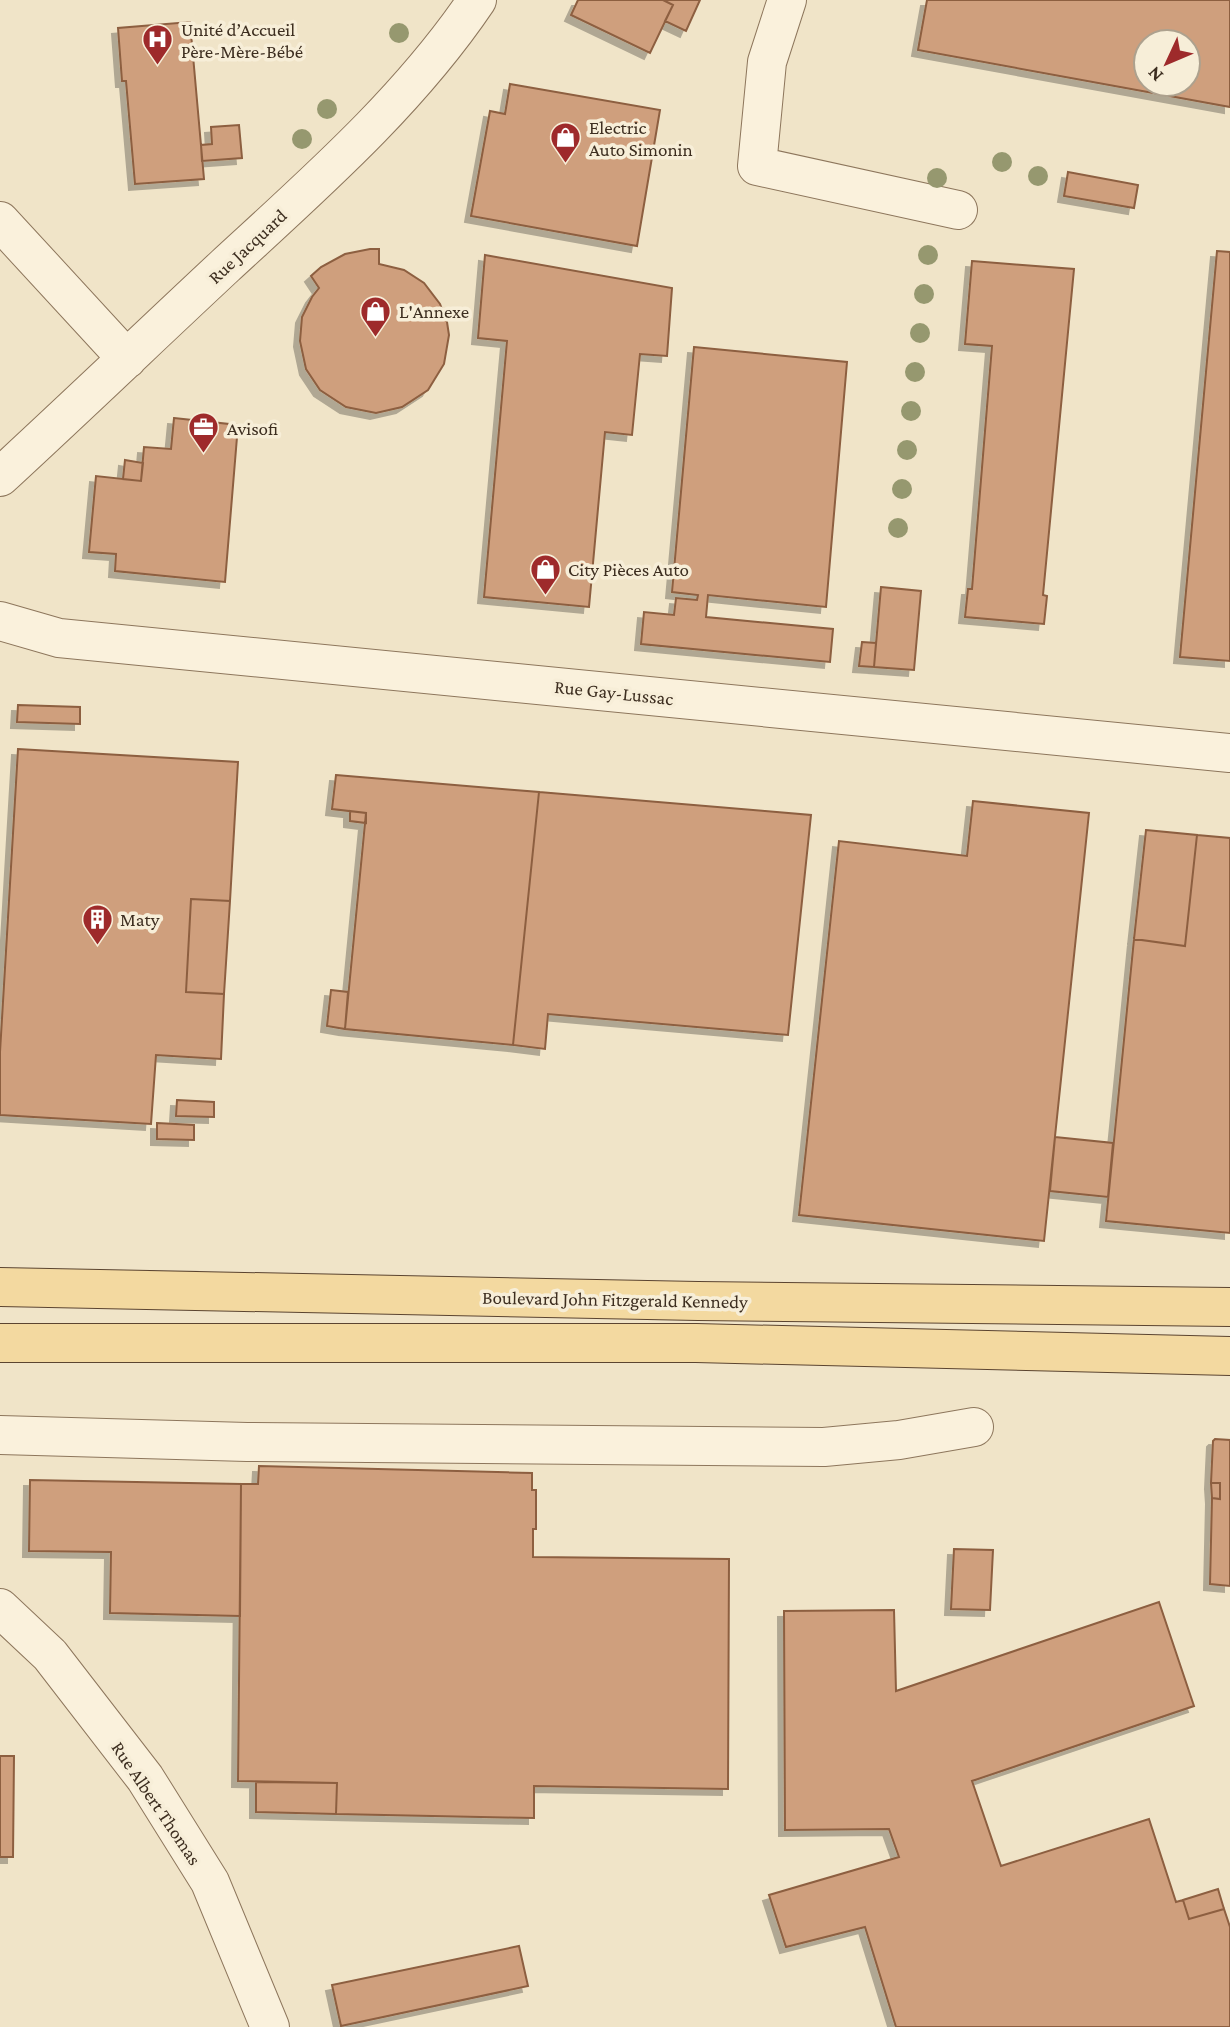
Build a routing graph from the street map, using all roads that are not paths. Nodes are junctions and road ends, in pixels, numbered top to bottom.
1 (477, 0) edge
2 (788, 0) edge
3 (958, 210) dead end
4 (0, 220) edge
5 (127, 359) junction
6 (0, 477) edge
7 (0, 621) edge
8 (1230, 753) edge
9 (0, 1287) edge
10 (1230, 1307) edge
11 (0, 1343) edge
12 (1230, 1356) edge
13 (974, 1427) dead end
14 (0, 1435) edge
15 (0, 1608) edge
16 (270, 2027) edge

1 - 5 street, Rue Jacquard
2 - 3 street
4 - 5 street
5 - 6 street, Rue Jacquard
7 - 8 street, Rue Gay-Lussac
9 - 10 main road, Boulevard John Fitzgerald Kennedy
11 - 12 main road
13 - 14 street
15 - 16 street, Rue Albert Thomas

